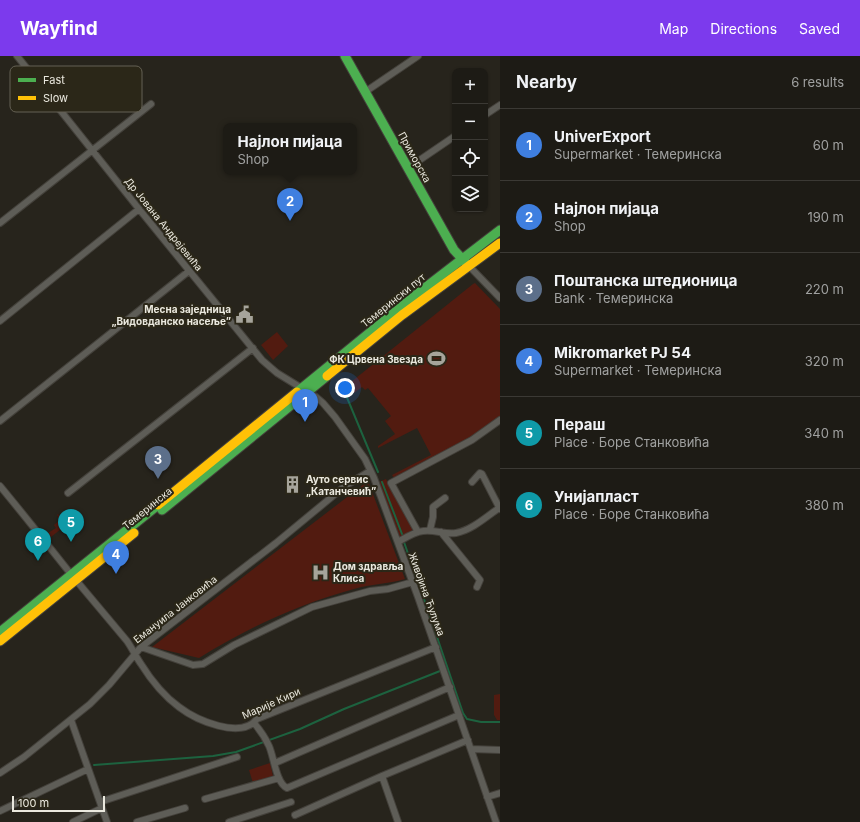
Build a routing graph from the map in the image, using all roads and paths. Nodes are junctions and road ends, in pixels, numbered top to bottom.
1 (17, 56) edge
2 (345, 56) edge
3 (418, 56) edge
4 (25, 66) edge
5 (365, 92) junction
6 (151, 104) dead end
7 (500, 105) edge
8 (142, 111) edge
9 (62, 112) edge
10 (141, 112) edge
11 (488, 113) edge
12 (452, 138) edge
13 (92, 149) junction
14 (408, 168) junction
15 (139, 209) junction
16 (0, 223) edge
17 (500, 230) edge
18 (500, 243) edge
19 (465, 262) junction
20 (189, 271) junction
21 (500, 298) edge
22 (0, 321) edge
23 (253, 348) junction
24 (305, 390) junction
25 (500, 420) edge
26 (0, 421) edge
27 (370, 471) junction
28 (472, 482) dead end
29 (0, 486) edge
30 (68, 493) dead end
31 (445, 498) dead end
32 (499, 509) edge
33 (430, 530) junction
34 (418, 532) junction
35 (441, 532) junction
36 (398, 542) junction
37 (73, 576) junction
38 (413, 582) junction
39 (477, 587) dead end
40 (0, 632) edge
41 (0, 641) edge
42 (141, 647) junction
43 (436, 647) junction
44 (135, 654) junction
45 (450, 687) junction
46 (459, 715) junction
47 (71, 720) junction
48 (254, 723) junction
49 (468, 740) junction
50 (471, 748) junction
51 (500, 750) edge
52 (237, 757) dead end
53 (275, 763) junction
54 (88, 769) junction
55 (0, 773) edge
56 (382, 776) junction
57 (279, 778) junction
58 (500, 793) edge
59 (487, 796) junction
60 (205, 799) dead end
61 (290, 802) dead end
62 (101, 805) junction
63 (185, 808) dead end
64 (0, 811) edge
65 (295, 814) dead end
66 (73, 822) edge
67 (107, 822) edge
68 (137, 822) edge
69 (229, 822) edge
70 (398, 822) edge
71 (496, 822) edge

1 - 4 street, Др Јована Андрејевића
2 - 5 main road, Приморска
3 - 5 street
5 - 14 main road, Приморска
6 - 8 street
7 - 11 street
9 - 13 street, Др Јована Андрејевића
10 - 13 street
12 - 14 street
13 - 15 street, Др Јована Андрејевића
13 - 16 street
14 - 19 main road, Приморска
15 - 20 street, Др Јована Андрејевића
15 - 22 street
17 - 19 main road, Темерински пут
18 - 19 main road, Темерински пут
19 - 21 street
19 - 24 main road, Темерински пут
20 - 23 street, Др Јована Андрејевића
20 - 26 street
23 - 24 street, Др Јована Андрејевића
23 - 30 street
24 - 27 street, Живојина Ћулума
24 - 37 main road, Темеринска
25 - 34 street
27 - 36 street, Живојина Ћулума
27 - 42 street, Емануила Јанковића
28 - 32 street
29 - 37 street, Марије Кири
31 - 33 street
32 - 35 street
33 - 34 street
33 - 35 street
34 - 36 street
35 - 39 street
36 - 38 street, Живојина Ћулума
37 - 40 main road, Темеринска
37 - 41 main road, Темеринска
37 - 44 street, Марије Кири
38 - 42 street
38 - 43 street, Живојина Ћулума
42 - 44 street, Емануила Јанковића
43 - 45 street, Живојина Ћулума
43 - 48 street, Марије Кири
44 - 47 street, Емануила Јанковића
44 - 48 street, Марије Кири
45 - 46 street, Живојина Ћулума
45 - 53 street
46 - 49 street, Живојина Ћулума
46 - 57 street
47 - 54 street
47 - 55 street, Емануила Јанковића
48 - 53 street
49 - 50 street, Живојина Ћулума
49 - 56 street
50 - 51 street
50 - 59 street, Живојина Ћулума
52 - 62 street
53 - 57 street
54 - 62 street
54 - 64 street
56 - 65 street
56 - 70 street
57 - 60 street
58 - 59 street
59 - 71 street, Живојина Ћулума
61 - 69 street
62 - 66 street
62 - 67 street
63 - 68 street

